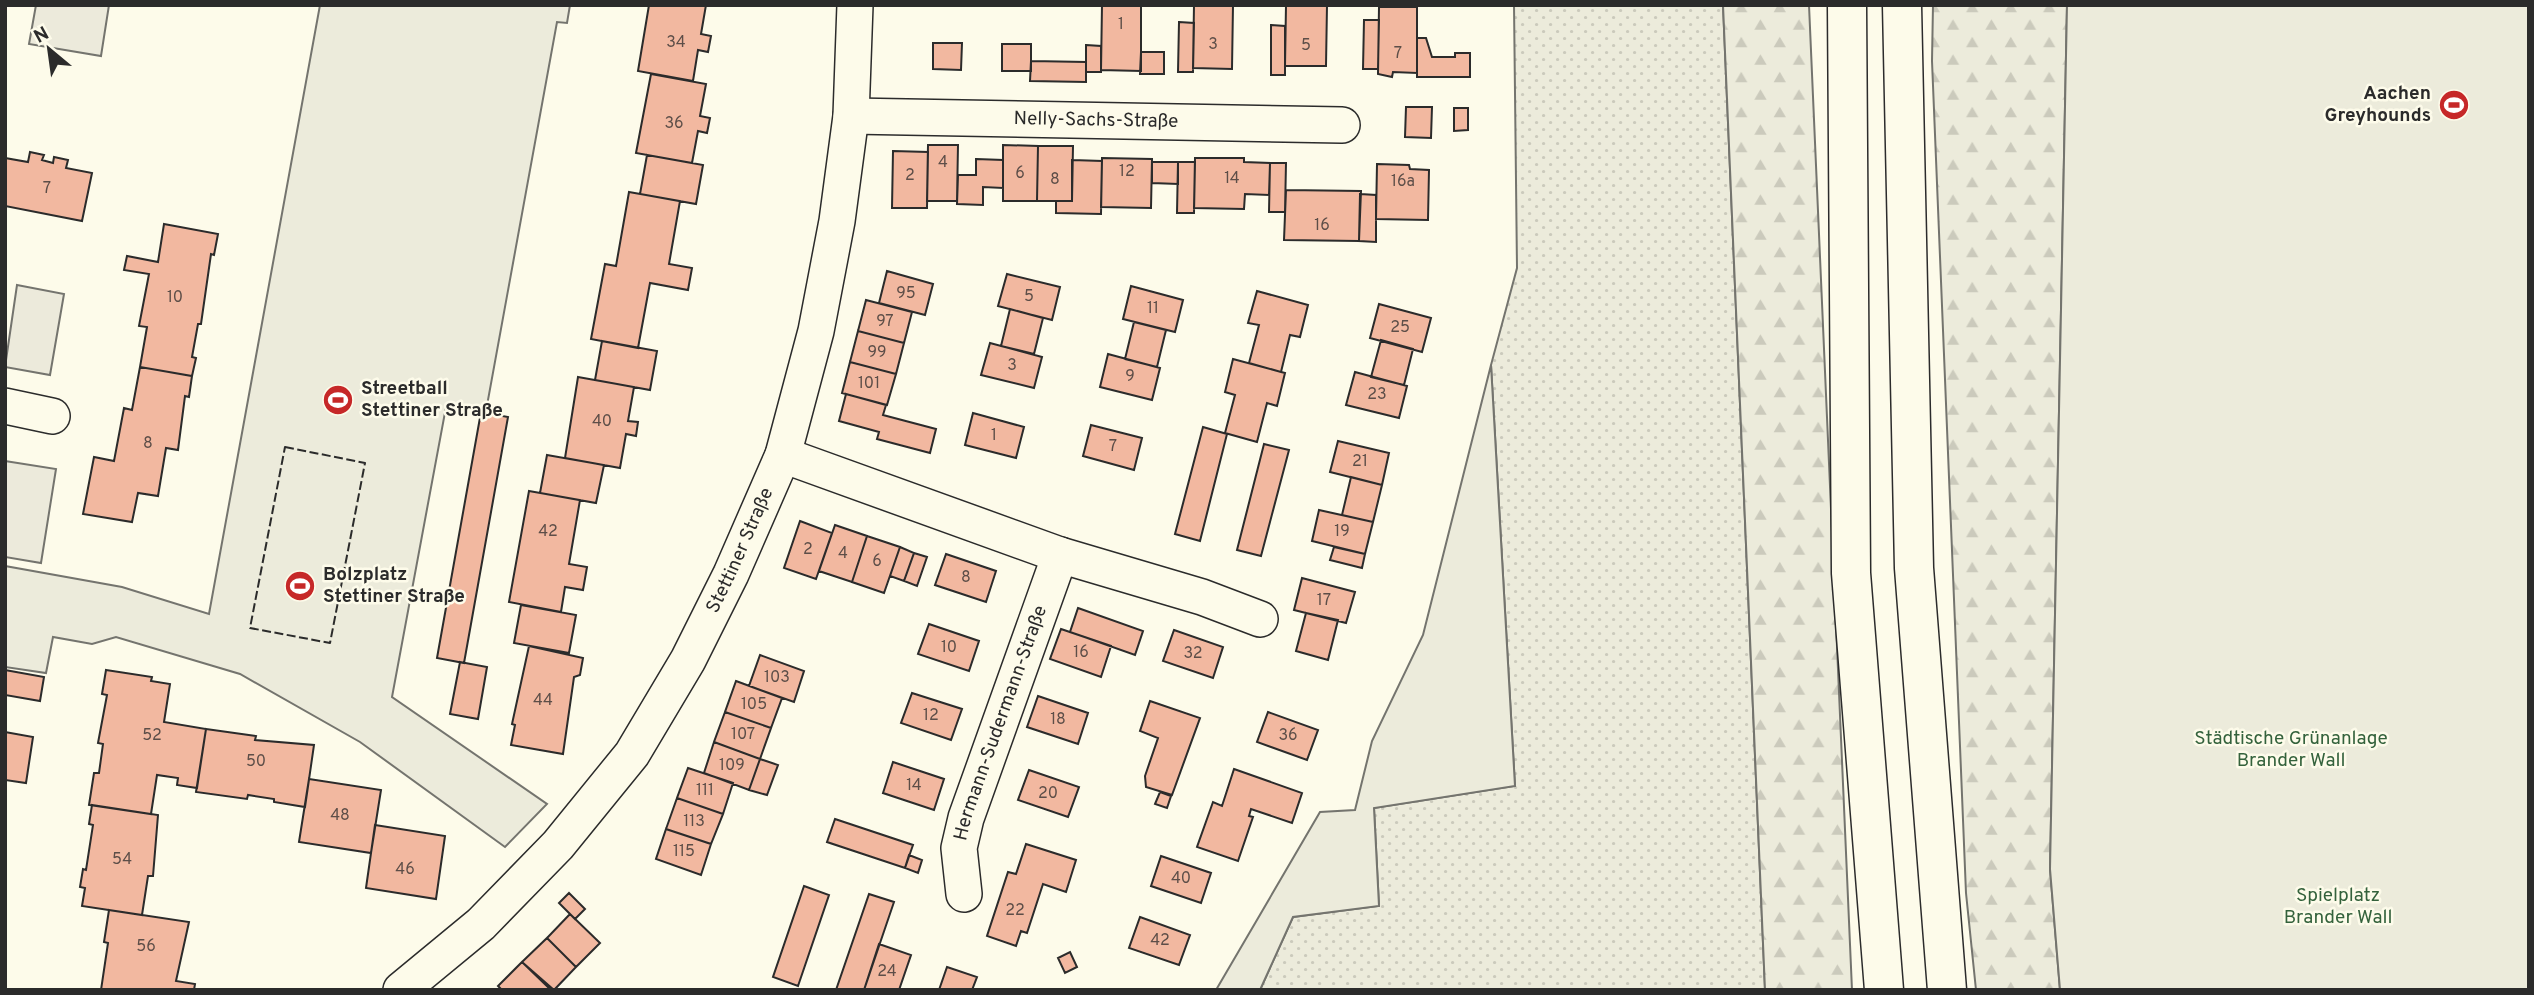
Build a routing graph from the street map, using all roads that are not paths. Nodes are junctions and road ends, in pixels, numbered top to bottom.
1 (855, 5) edge
2 (1847, 5) edge
3 (1902, 5) edge
4 (851, 116) junction
5 (1342, 125) dead end
6 (5, 407) edge
7 (52, 416) dead end
8 (783, 455) junction
9 (1060, 555) junction
10 (1260, 619) dead end
11 (964, 894) dead end
12 (401, 990) edge
13 (1884, 990) edge
14 (1947, 990) edge

1 - 4 street, Stettiner Straße
2 - 13 highway
3 - 14 highway
4 - 5 street, Nelly-Sachs-Straße
4 - 8 street, Stettiner Straße
6 - 7 street
8 - 9 street
8 - 12 street, Stettiner Straße
9 - 10 street
9 - 11 street, Hermann-Sudermann-Straße

